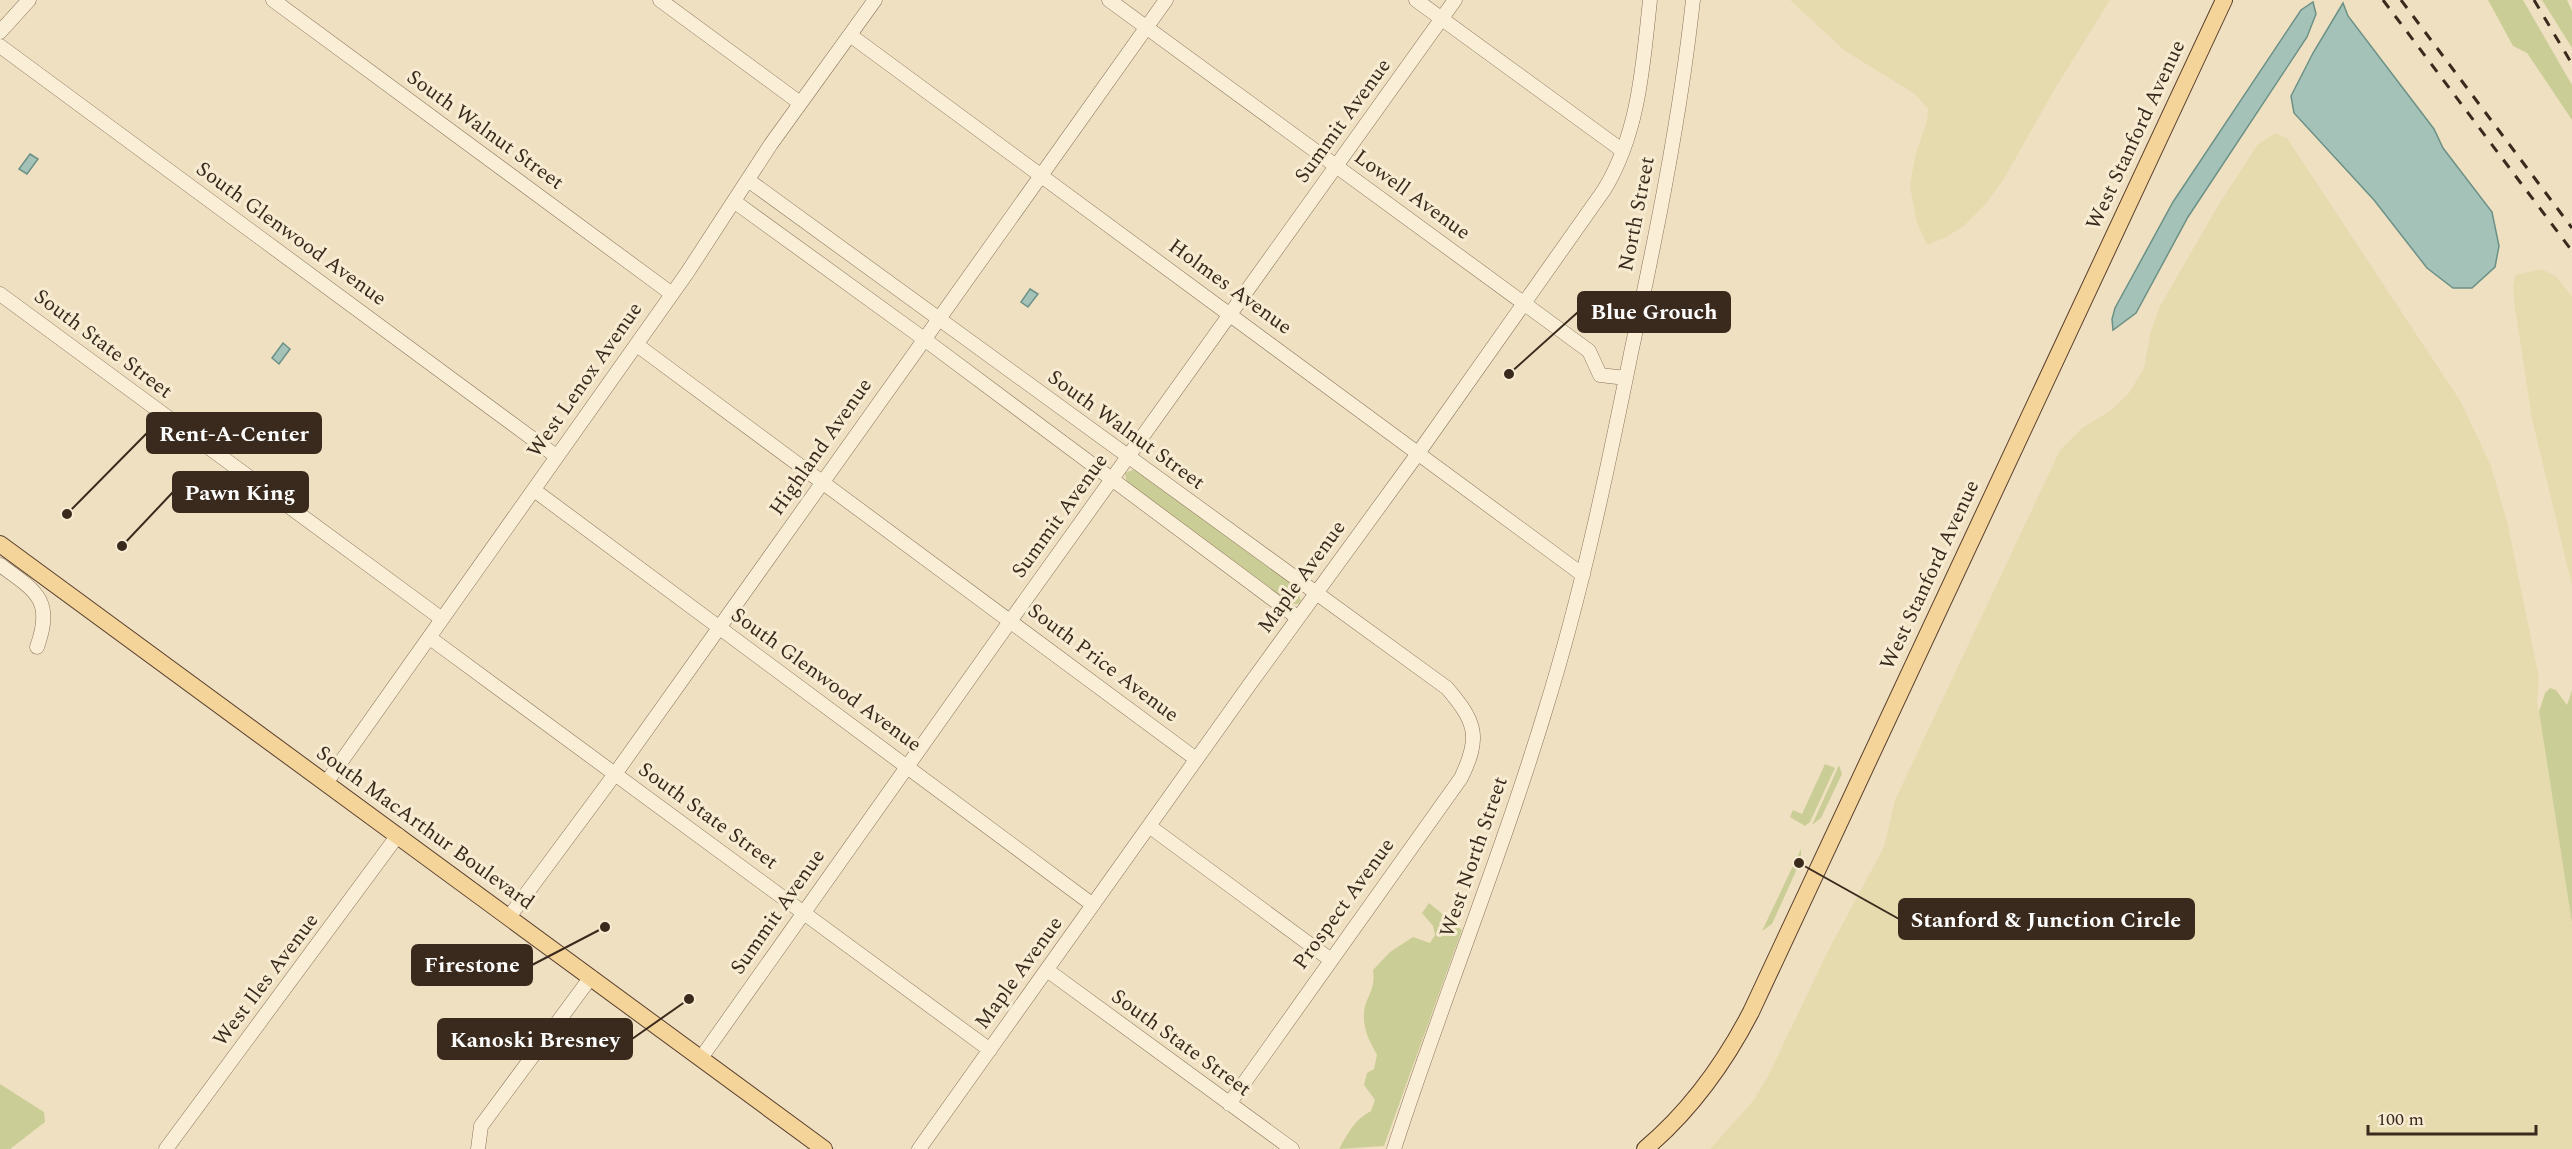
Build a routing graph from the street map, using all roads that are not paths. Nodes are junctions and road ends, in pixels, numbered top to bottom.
1 (29, 0) edge
2 (273, 0) edge
3 (660, 0) edge
4 (875, 0) edge
5 (1108, 0) edge
6 (1166, 0) edge
7 (1416, 0) edge
8 (1455, 0) edge
9 (1650, 0) edge
10 (1693, 0) edge
11 (2223, 0) edge
12 (1442, 19) junction
13 (1146, 28) junction
14 (0, 32) edge
15 (850, 35) junction
16 (0, 46) edge
17 (796, 100) junction
18 (1623, 151) junction
19 (1336, 166) junction
20 (1040, 175) junction
21 (748, 180) junction
22 (735, 202) junction
23 (0, 294) edge
24 (672, 294) junction
25 (1525, 304) junction
26 (1230, 313) junction
27 (938, 320) junction
28 (924, 339) junction
29 (637, 345) junction
30 (1626, 378) junction
31 (1419, 453) junction
32 (556, 456) junction
33 (1128, 458) junction
34 (1113, 479) junction
35 (823, 481) junction
36 (534, 490) junction
37 (0, 544) edge
38 (0, 565) edge
39 (1583, 575) junction
40 (1315, 594) junction
41 (1298, 618) junction
42 (442, 620) junction
43 (1011, 620) junction
44 (719, 626) junction
45 (430, 638) junction
46 (36, 647) dead end
47 (1471, 722) joint
48 (1196, 759) junction
49 (908, 766) junction
50 (615, 774) junction
51 (327, 783) junction
52 (1149, 826) junction
53 (398, 835) junction
54 (1093, 905) junction
55 (804, 912) junction
56 (509, 917) junction
57 (1330, 960) junction
58 (1047, 970) junction
59 (591, 977) junction
60 (990, 1050) junction
61 (701, 1058) junction
62 (1229, 1104) junction
63 (166, 1149) edge
64 (478, 1149) edge
65 (824, 1149) edge
66 (919, 1149) edge
67 (1292, 1149) edge
68 (1394, 1149) edge
69 (1645, 1149) edge

1 - 14 street
2 - 24 street, South Walnut Street
3 - 17 street
4 - 15 street, West Lenox Avenue
5 - 13 street, Lowell Avenue
6 - 13 street, Highland Avenue
7 - 12 street
8 - 12 street, Summit Avenue
9 - 18 street, Maple Avenue
10 - 30 street, North Street
11 - 69 main road, West Stanford Avenue
12 - 18 street
12 - 19 street, Summit Avenue
13 - 19 street, Lowell Avenue
13 - 20 street, Highland Avenue
15 - 17 street, West Lenox Avenue
15 - 20 street, Holmes Avenue
16 - 32 street, South Glenwood Avenue
17 - 21 street, West Lenox Avenue
18 - 25 street, Maple Avenue
19 - 25 street, Lowell Avenue
19 - 26 street, Summit Avenue
20 - 26 street, Holmes Avenue
20 - 27 street, Highland Avenue
21 - 22 street, West Lenox Avenue
21 - 27 street, South Walnut Street
22 - 24 street, West Lenox Avenue
22 - 28 street
23 - 42 street, South State Street
24 - 29 street, West Lenox Avenue
25 - 30 street, Lowell Avenue
25 - 31 street, Maple Avenue
26 - 31 street, Holmes Avenue
26 - 33 street, Summit Avenue
27 - 28 street, Highland Avenue
27 - 33 street, South Walnut Street
28 - 34 street
28 - 35 street, Highland Avenue
29 - 32 street, West Lenox Avenue
29 - 35 street, South Price Avenue
30 - 39 street, North Street
31 - 39 street, Holmes Avenue
31 - 40 street, Maple Avenue
32 - 36 street, West Lenox Avenue
33 - 34 street, Summit Avenue
33 - 40 street, South Walnut Street
34 - 41 street
34 - 43 street, Summit Avenue
35 - 43 street, South Price Avenue
35 - 44 street, Highland Avenue
36 - 42 street, West Lenox Avenue
36 - 44 street, South Glenwood Avenue
37 - 51 main road, South MacArthur Boulevard
38 - 46 street
39 - 68 street, West North Street
40 - 41 street, Maple Avenue
40 - 47 street, South Walnut Street
41 - 48 street, Maple Avenue
42 - 45 street, West Lenox Avenue
43 - 48 street, South Price Avenue
43 - 49 street, Summit Avenue
44 - 49 street, South Glenwood Avenue
44 - 50 street, Highland Avenue
45 - 50 street, South State Street
45 - 51 street, West Lenox Avenue
47 - 57 street, Prospect Avenue
48 - 52 street, Maple Avenue
49 - 54 street, South Glenwood Avenue
49 - 55 street, Summit Avenue
50 - 55 street, South State Street
50 - 56 street, Highland Avenue
51 - 53 main road, South MacArthur Boulevard
52 - 54 street, Maple Avenue
52 - 57 street
53 - 56 main road, South MacArthur Boulevard
53 - 63 street, West Iles Avenue
54 - 58 street, Maple Avenue
55 - 60 street, South State Street
55 - 61 street, Summit Avenue
56 - 59 main road, South MacArthur Boulevard
57 - 62 street, Prospect Avenue
58 - 60 street, Maple Avenue
58 - 62 street, South State Street
59 - 61 main road, South MacArthur Boulevard
59 - 64 street
60 - 66 street, Maple Avenue
61 - 65 main road, South MacArthur Boulevard
62 - 67 street, South State Street

